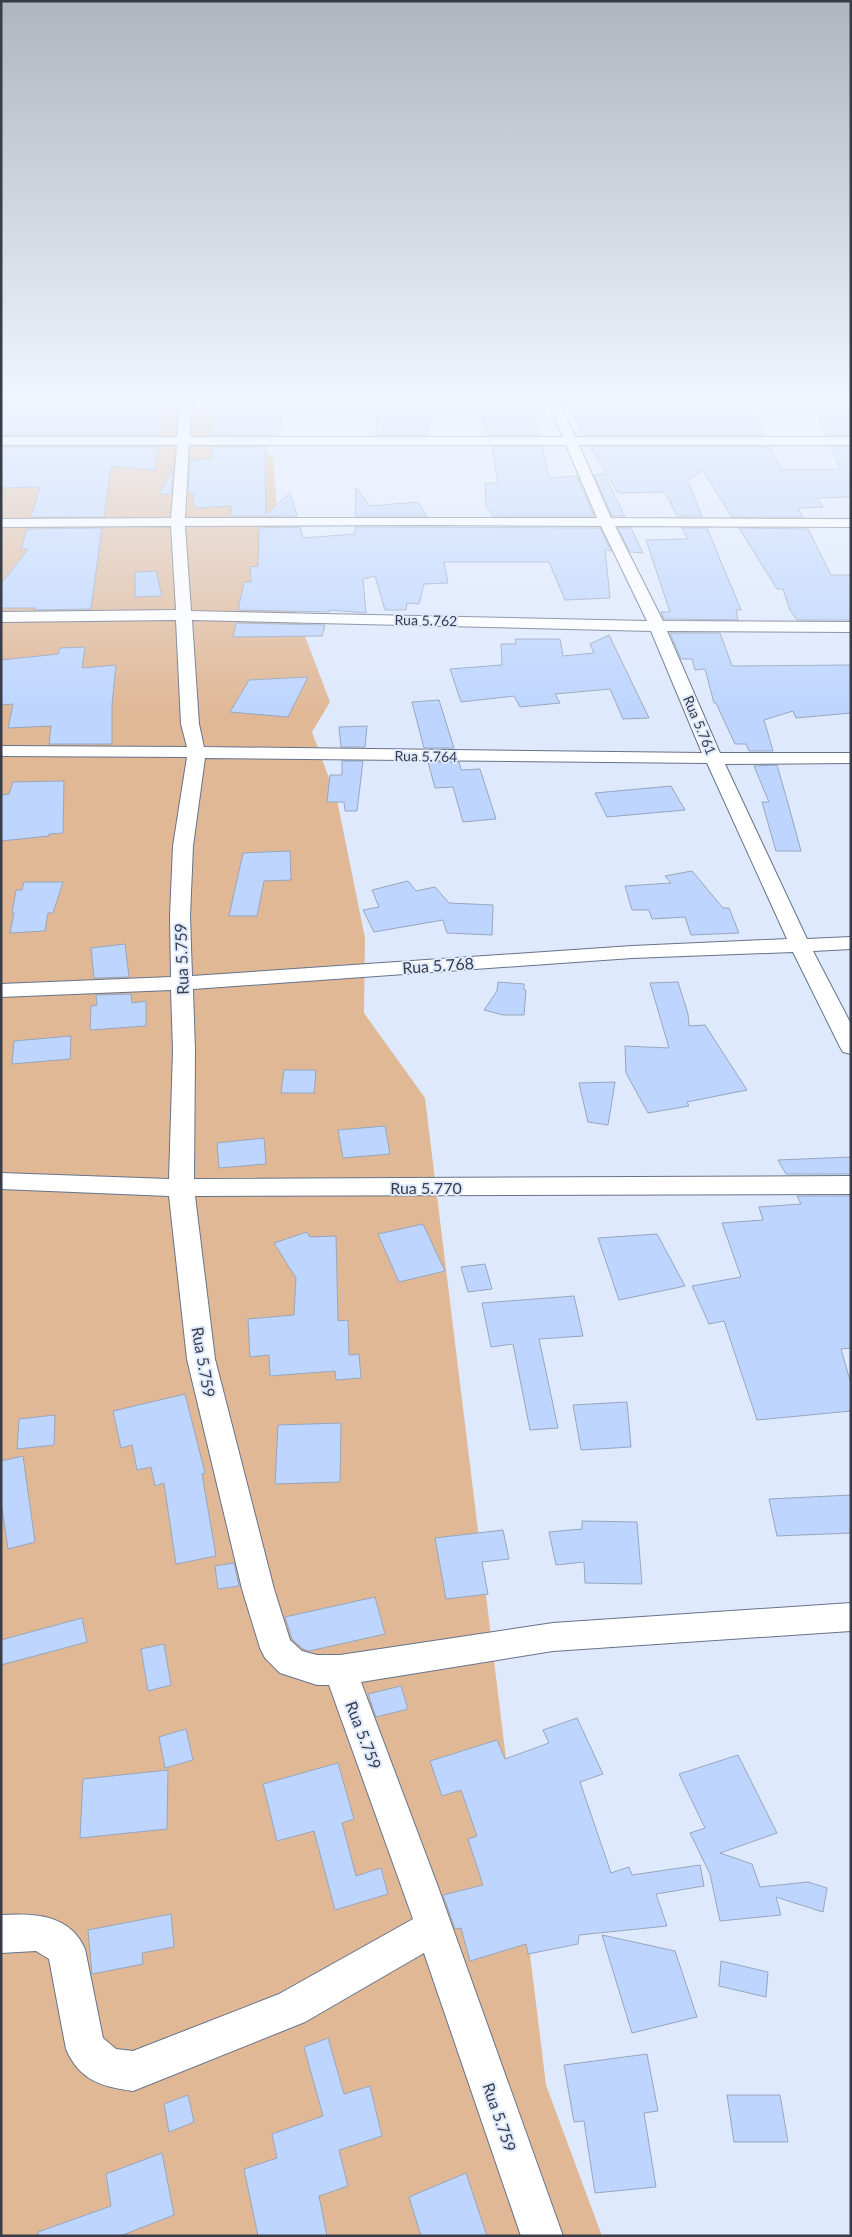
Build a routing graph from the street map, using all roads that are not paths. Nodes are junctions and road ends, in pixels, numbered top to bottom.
1 (180, 504) edge
2 (598, 504) edge
3 (606, 522) junction
4 (1, 523) edge
5 (178, 523) junction
6 (851, 523) edge
7 (183, 615) junction
8 (1, 617) edge
9 (657, 626) junction
10 (851, 627) edge
11 (1, 751) edge
12 (197, 753) junction
13 (851, 758) edge
14 (714, 759) junction
15 (851, 943) edge
16 (800, 945) junction
17 (182, 983) junction
18 (1, 991) edge
19 (851, 1047) edge
20 (1, 1181) edge
21 (851, 1185) edge
22 (181, 1188) junction
23 (851, 1618) edge
24 (340, 1670) junction
25 (434, 1926) junction
26 (16, 1933) edge
27 (542, 2236) edge

1 - 5 street, Rua 5.759
2 - 3 street, Rua 5.761
3 - 5 street
3 - 6 street
3 - 9 street, Rua 5.761
4 - 5 street
5 - 7 street, Rua 5.759
7 - 8 street, Rua 5.762
7 - 9 street, Rua 5.762
7 - 12 street, Rua 5.759
9 - 10 street, Rua 5.762
9 - 14 street, Rua 5.761
11 - 12 street, Rua 5.764
12 - 14 street, Rua 5.764
12 - 17 street, Rua 5.759
13 - 14 street, Rua 5.764
14 - 16 street, Rua 5.761
15 - 16 street, Rua 5.768
16 - 17 street, Rua 5.768
16 - 19 street, Rua 5.761
17 - 18 street, Rua 5.768
17 - 22 street, Rua 5.759
20 - 22 street, Rua 5.770
21 - 22 street, Rua 5.770
22 - 24 street, Rua 5.759
23 - 24 street
24 - 25 street, Rua 5.759
25 - 26 street
25 - 27 street, Rua 5.759

